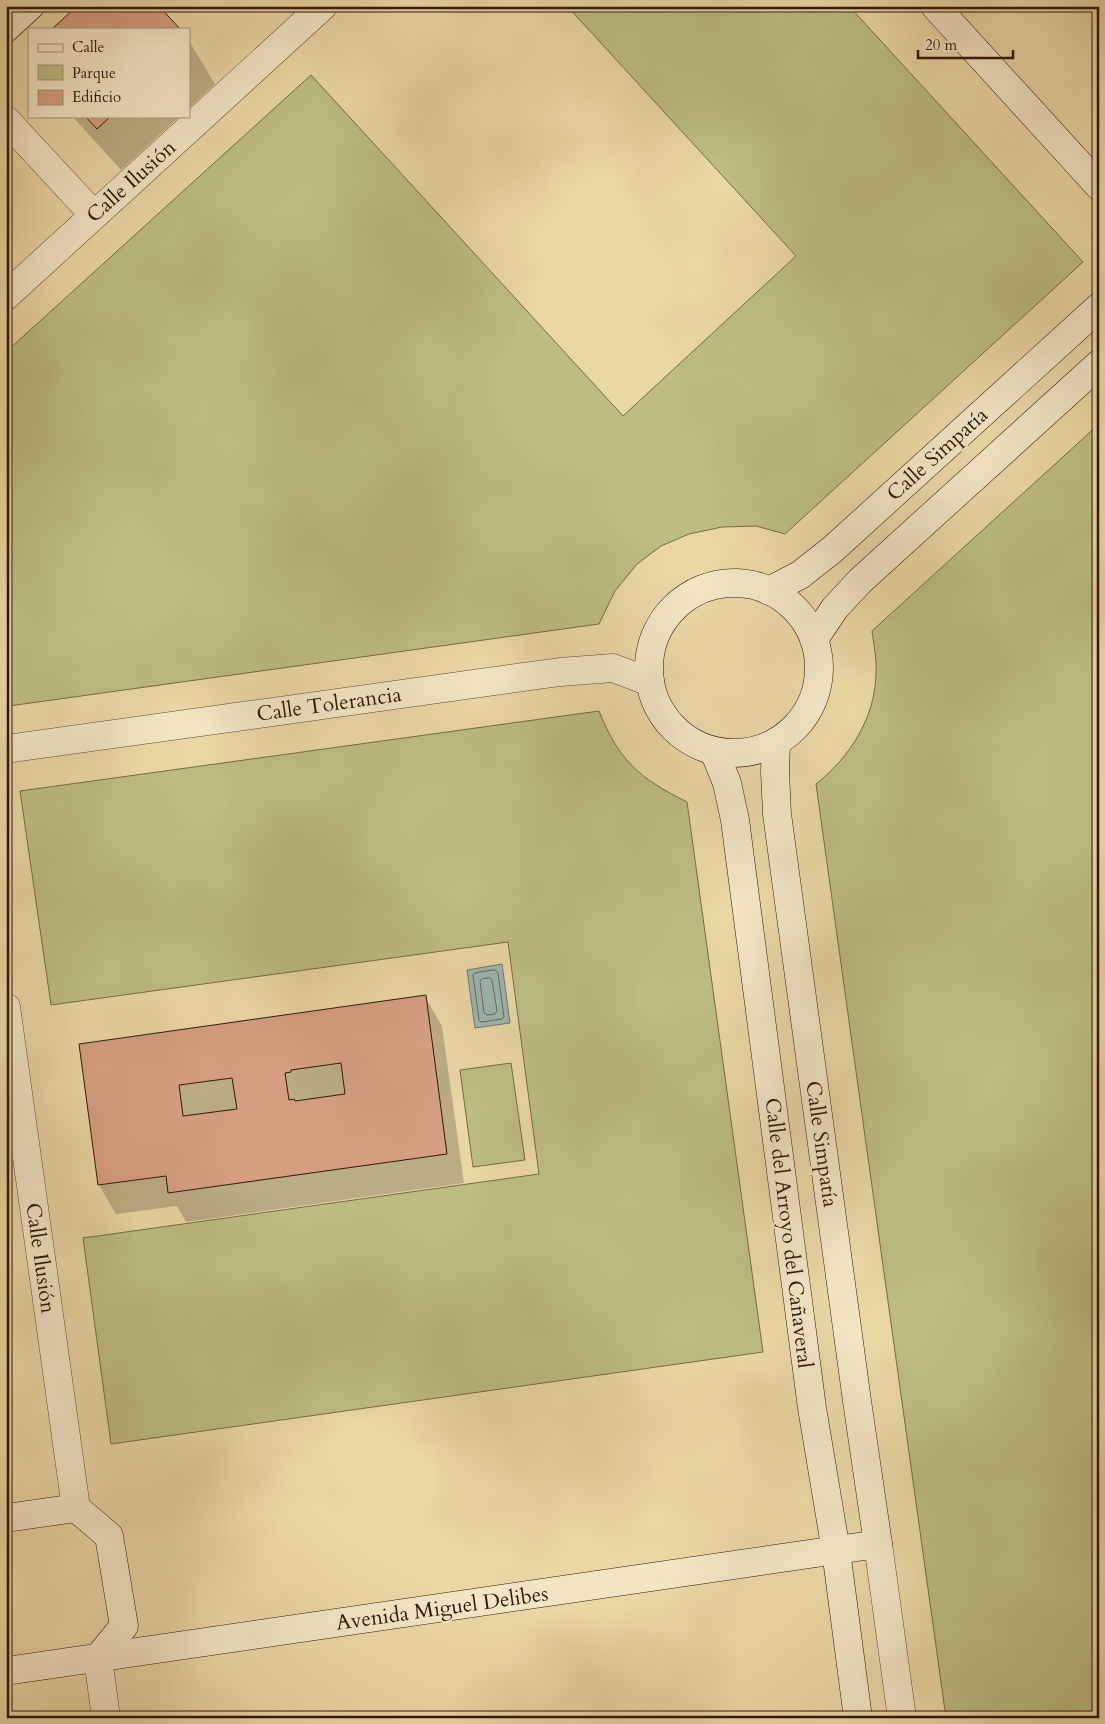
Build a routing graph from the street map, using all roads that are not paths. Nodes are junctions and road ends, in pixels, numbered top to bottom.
1 (31, 6) edge
2 (323, 6) edge
3 (935, 6) edge
4 (6, 29) edge
5 (6, 120) edge
6 (1099, 186) edge
7 (94, 216) junction
8 (6, 296) edge
9 (1099, 307) edge
10 (1099, 364) edge
11 (769, 590) junction
12 (814, 639) junction
13 (650, 682) junction
14 (776, 742) junction
15 (6, 750) edge
16 (714, 751) junction
17 (6, 1007) edge
18 (76, 1508) junction
19 (6, 1518) edge
20 (878, 1544) junction
21 (836, 1551) junction
22 (98, 1658) junction
23 (6, 1671) edge
24 (106, 1718) edge
25 (858, 1718) edge
26 (902, 1718) edge

1 - 4 street
2 - 7 main road, Calle Ilusión
3 - 6 main road
5 - 7 main road
7 - 8 main road, Calle Ilusión
9 - 11 main road, Calle Simpatía
10 - 12 main road, Calle Simpatía
11 - 12 main road
11 - 13 main road
12 - 14 main road
13 - 15 main road, Calle Tolerancia
13 - 16 main road
14 - 16 main road
14 - 20 main road, Calle Simpatía
16 - 21 main road, Calle del Arroyo del Cañaveral
17 - 18 main road, Calle Ilusión
18 - 19 main road
18 - 22 main road
20 - 21 main road, Avenida Miguel Delibes
20 - 26 main road
21 - 22 main road, Avenida Miguel Delibes
21 - 25 main road, Calle del Arroyo del Cañaveral
22 - 23 main road, Avenida Miguel Delibes
22 - 24 main road

